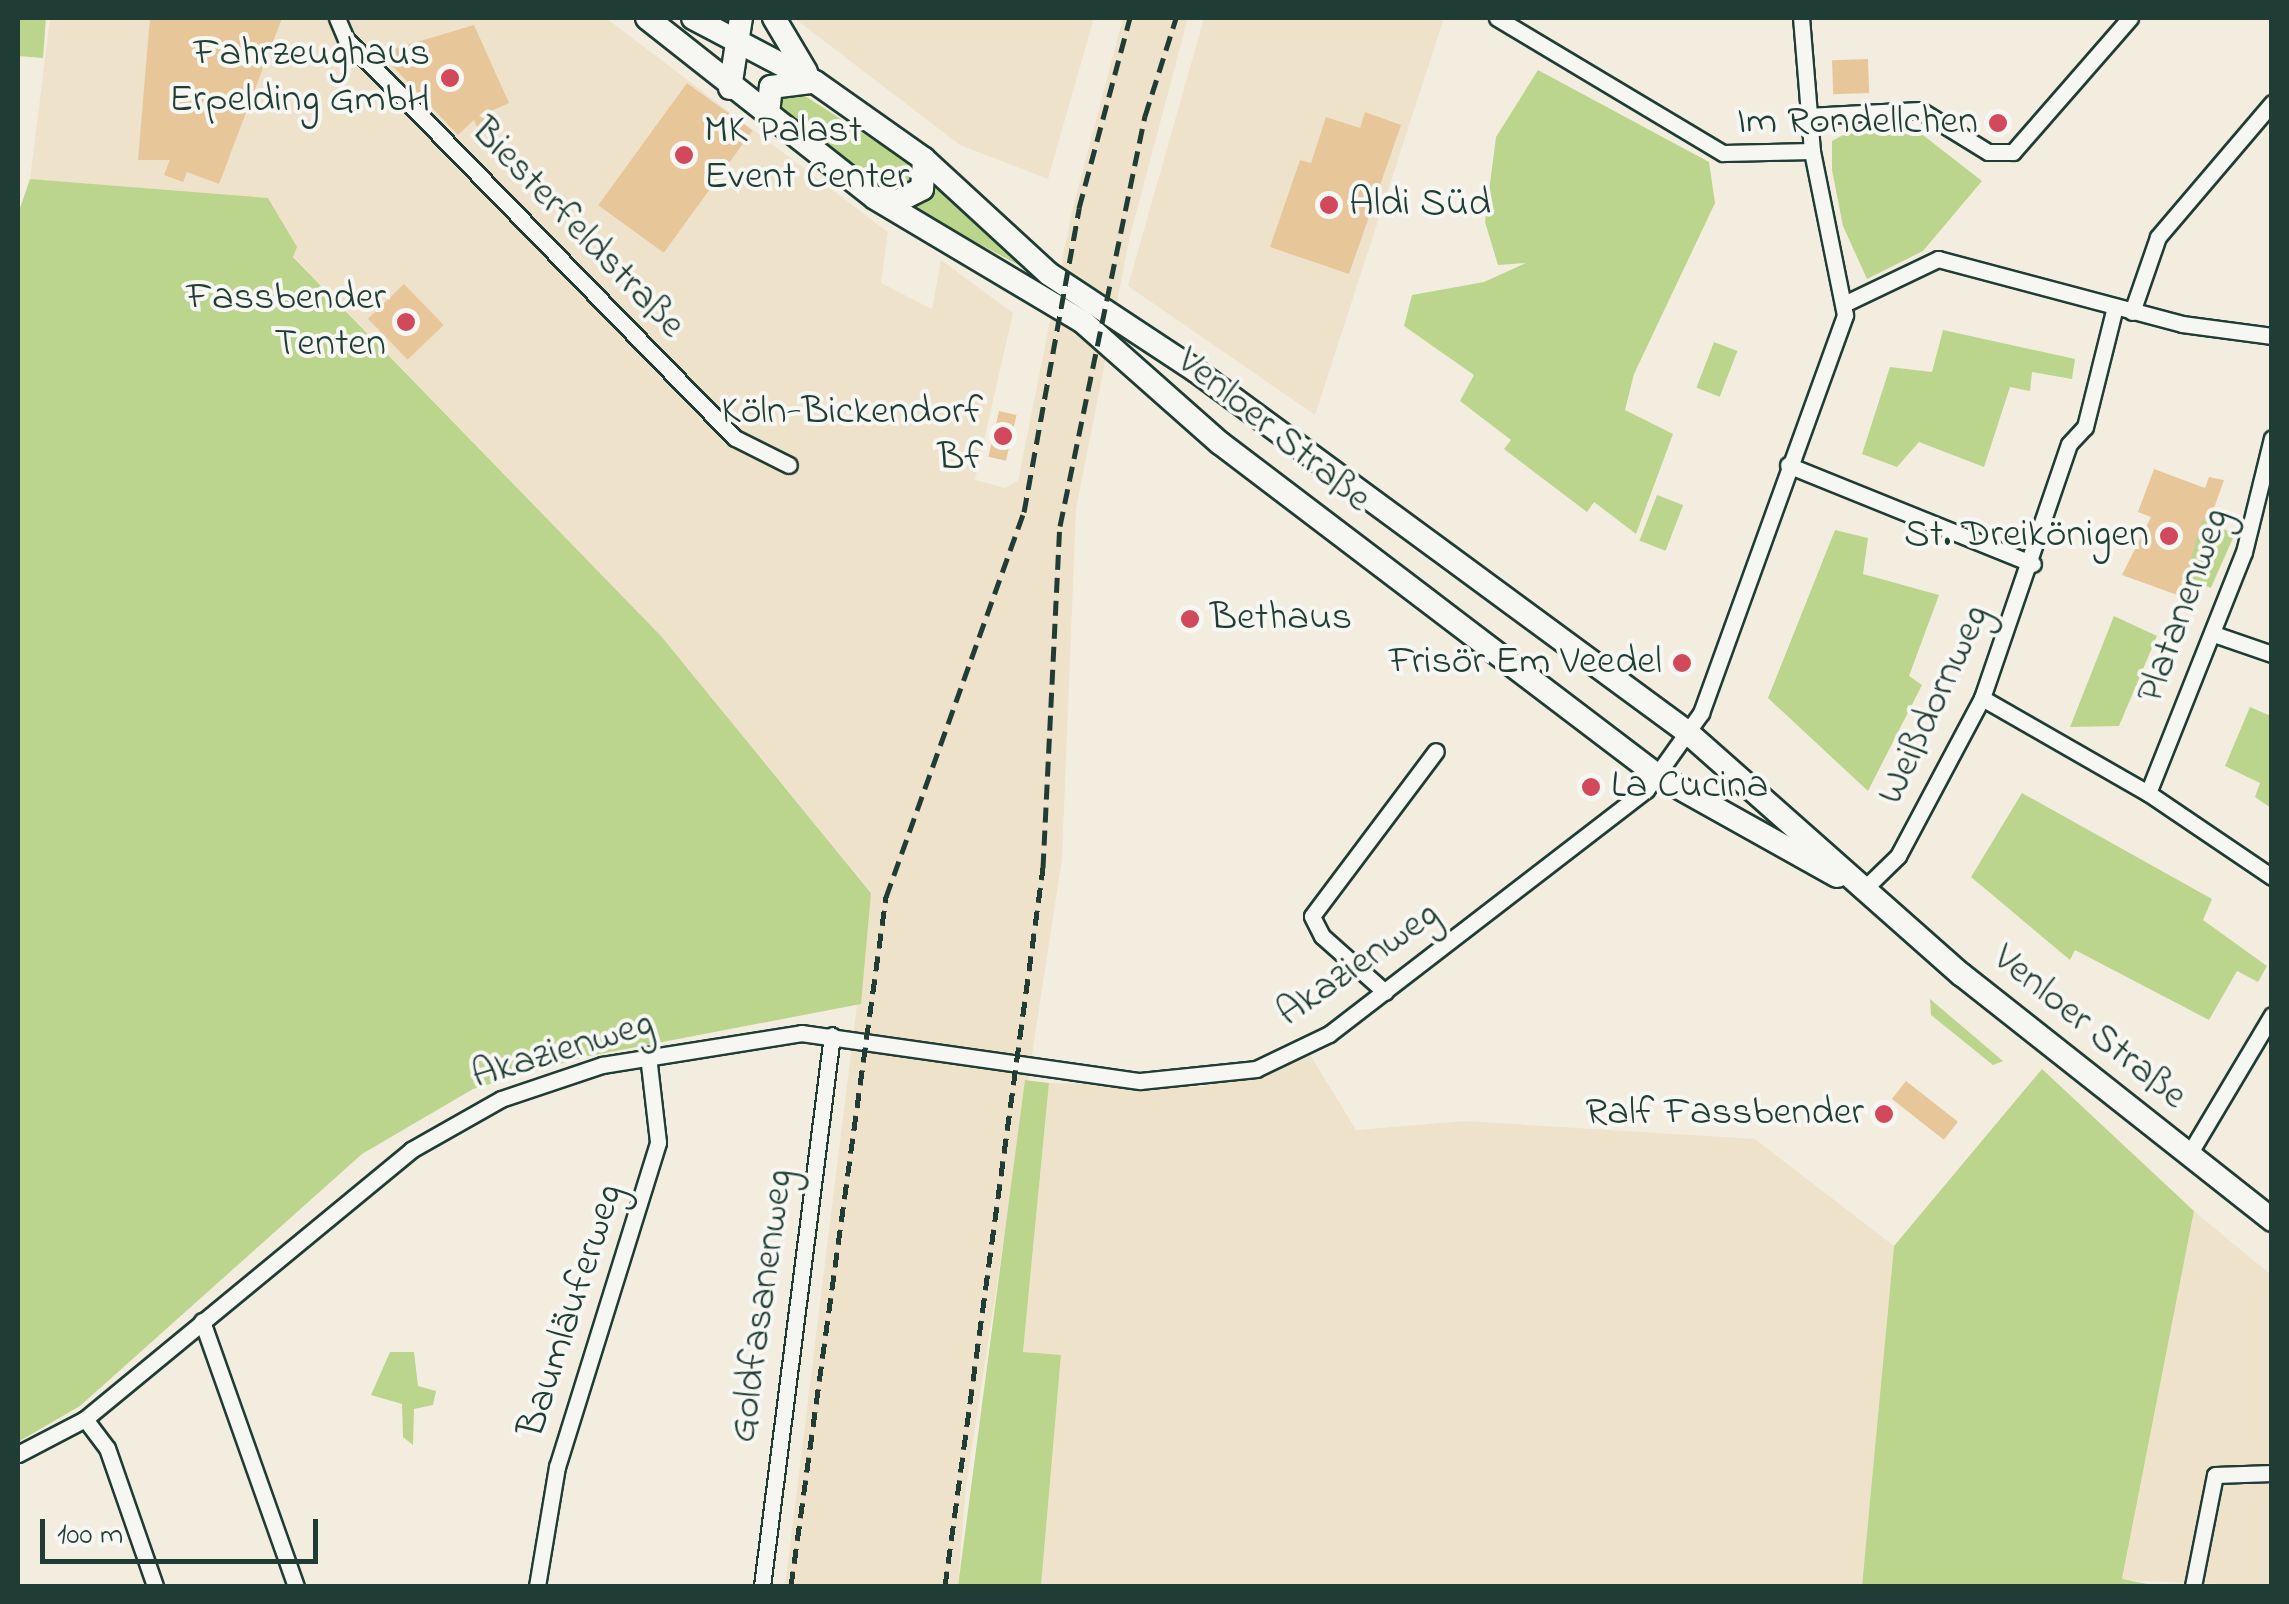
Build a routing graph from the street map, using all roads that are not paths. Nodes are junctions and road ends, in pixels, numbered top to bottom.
1 (338, 18) edge
2 (647, 18) edge
3 (693, 18) edge
4 (774, 18) edge
5 (1498, 18) edge
6 (1801, 18) edge
7 (2130, 18) edge
8 (738, 28) edge
9 (814, 82) junction
10 (730, 88) junction
11 (2272, 103) edge
12 (768, 114) junction
13 (1808, 116) junction
14 (1812, 151) junction
15 (924, 159) junction
16 (875, 198) junction
17 (1846, 303) junction
18 (2115, 306) junction
19 (2132, 312) junction
20 (2272, 336) edge
21 (2272, 438) edge
22 (789, 465) dead end
23 (1788, 465) junction
24 (2033, 564) junction
25 (2214, 634) junction
26 (2272, 654) edge
27 (1982, 698) junction
28 (1687, 732) junction
29 (1436, 751) dead end
30 (1658, 776) junction
31 (2148, 793) junction
32 (2272, 876) edge
33 (1862, 891) junction
34 (1385, 992) junction
35 (2272, 1015) edge
36 (832, 1036) junction
37 (648, 1055) junction
38 (2188, 1156) junction
39 (2272, 1220) edge
40 (202, 1320) junction
41 (86, 1420) junction
42 (18, 1454) edge
43 (2272, 1474) edge
44 (155, 1586) edge
45 (296, 1586) edge
46 (536, 1586) edge
47 (762, 1586) edge
48 (2193, 1586) edge

1 - 22 street, Biesterfeldstraße
2 - 10 main road, Venloer Straße
3 - 8 main road, Venloer Straße
4 - 9 main road
5 - 14 street
6 - 13 street
7 - 13 street
8 - 9 main road, Venloer Straße
8 - 10 main road
9 - 12 main road
9 - 15 main road, Venloer Straße
10 - 12 main road, Venloer Straße
11 - 19 street
12 - 16 main road, Venloer Straße
13 - 14 street
14 - 17 street
15 - 16 main road
15 - 28 main road, Venloer Straße
16 - 30 main road, Venloer Straße
17 - 18 street
17 - 23 street, Akazienweg
18 - 19 street
18 - 24 street, Weißdornweg
19 - 20 street
21 - 25 street, Platanenweg
23 - 24 street
23 - 28 street, Akazienweg
24 - 27 street, Weißdornweg
25 - 26 street
25 - 31 street, Platanenweg
27 - 31 street
27 - 33 street, Weißdornweg
28 - 30 street, Akazienweg
28 - 33 main road, Venloer Straße
29 - 34 street
30 - 33 main road, Venloer Straße
30 - 34 street, Akazienweg
31 - 32 street
33 - 38 main road, Venloer Straße
34 - 36 street, Akazienweg
35 - 38 street
36 - 37 street, Akazienweg
36 - 47 street, Goldfasanenweg
37 - 40 street, Akazienweg
37 - 46 street, Baumläuferweg
38 - 39 main road, Venloer Straße
40 - 41 street, Akazienweg
40 - 45 street
41 - 42 street, Akazienweg
41 - 44 street
43 - 48 street

